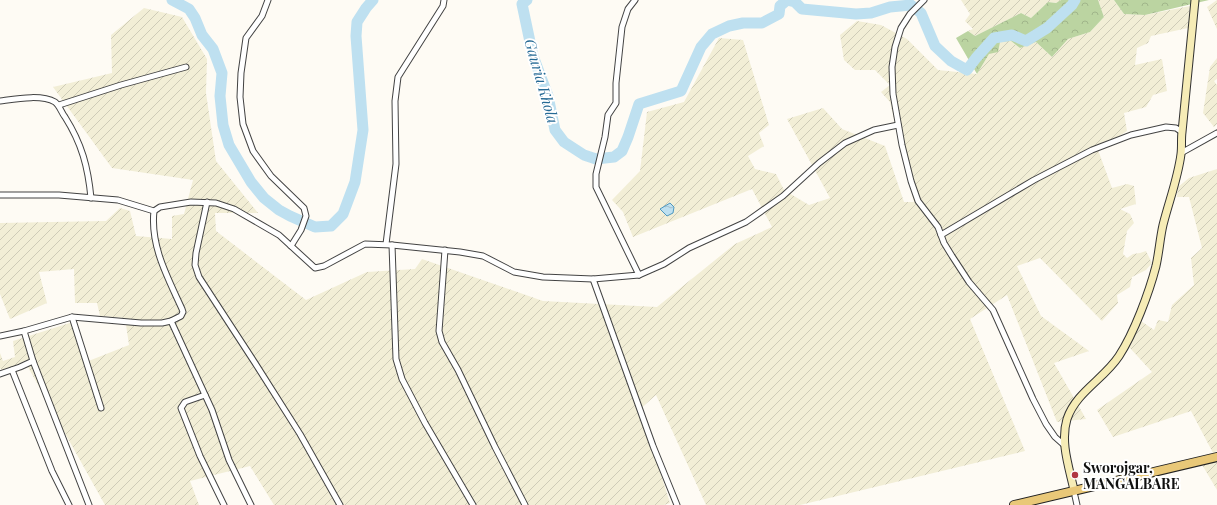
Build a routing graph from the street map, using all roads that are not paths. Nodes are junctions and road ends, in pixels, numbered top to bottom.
1 (268, 0) edge
2 (444, 0) edge
3 (636, 0) edge
4 (924, 0) edge
5 (1195, 0) edge
6 (186, 67) dead end
7 (0, 101) edge
8 (59, 105) junction
9 (898, 126) junction
10 (1182, 132) junction
11 (1217, 133) edge
12 (1181, 154) junction
13 (0, 195) edge
14 (91, 198) junction
15 (207, 202) junction
16 (154, 211) junction
17 (941, 235) junction
18 (389, 244) junction
19 (291, 246) junction
20 (445, 250) junction
21 (639, 275) junction
22 (593, 279) junction
23 (72, 317) junction
24 (171, 321) junction
25 (24, 331) junction
26 (0, 336) edge
27 (33, 361) junction
28 (12, 370) junction
29 (0, 374) edge
30 (206, 395) junction
31 (101, 408) dead end
32 (1064, 445) junction
33 (1217, 457) edge
34 (1217, 461) edge
35 (1074, 493) junction
36 (68, 505) edge
37 (89, 505) edge
38 (224, 505) edge
39 (251, 505) edge
40 (340, 505) edge
41 (473, 505) edge
42 (525, 505) edge
43 (677, 505) edge
44 (1014, 505) edge
45 (1036, 505) edge
46 (1077, 505) edge

1 - 19 street
2 - 18 street
3 - 21 street
4 - 9 street
5 - 10 street
6 - 8 street
7 - 8 street
8 - 14 street
9 - 17 street
9 - 21 street
10 - 12 street
10 - 17 street
11 - 12 street
12 - 32 street
13 - 14 street
14 - 16 street
15 - 16 street
15 - 19 street
15 - 40 street
16 - 24 street
17 - 32 street
18 - 19 street
18 - 20 street
18 - 41 street
20 - 22 street
20 - 42 street
21 - 22 street
22 - 43 street
23 - 24 street
23 - 25 street
23 - 31 street
24 - 30 street
25 - 26 street
25 - 27 street
27 - 28 street
27 - 37 street
28 - 29 street
28 - 36 street
30 - 38 street
30 - 39 street
32 - 35 street
33 - 35 main road
34 - 35 main road
35 - 44 main road
35 - 45 main road
35 - 46 street

